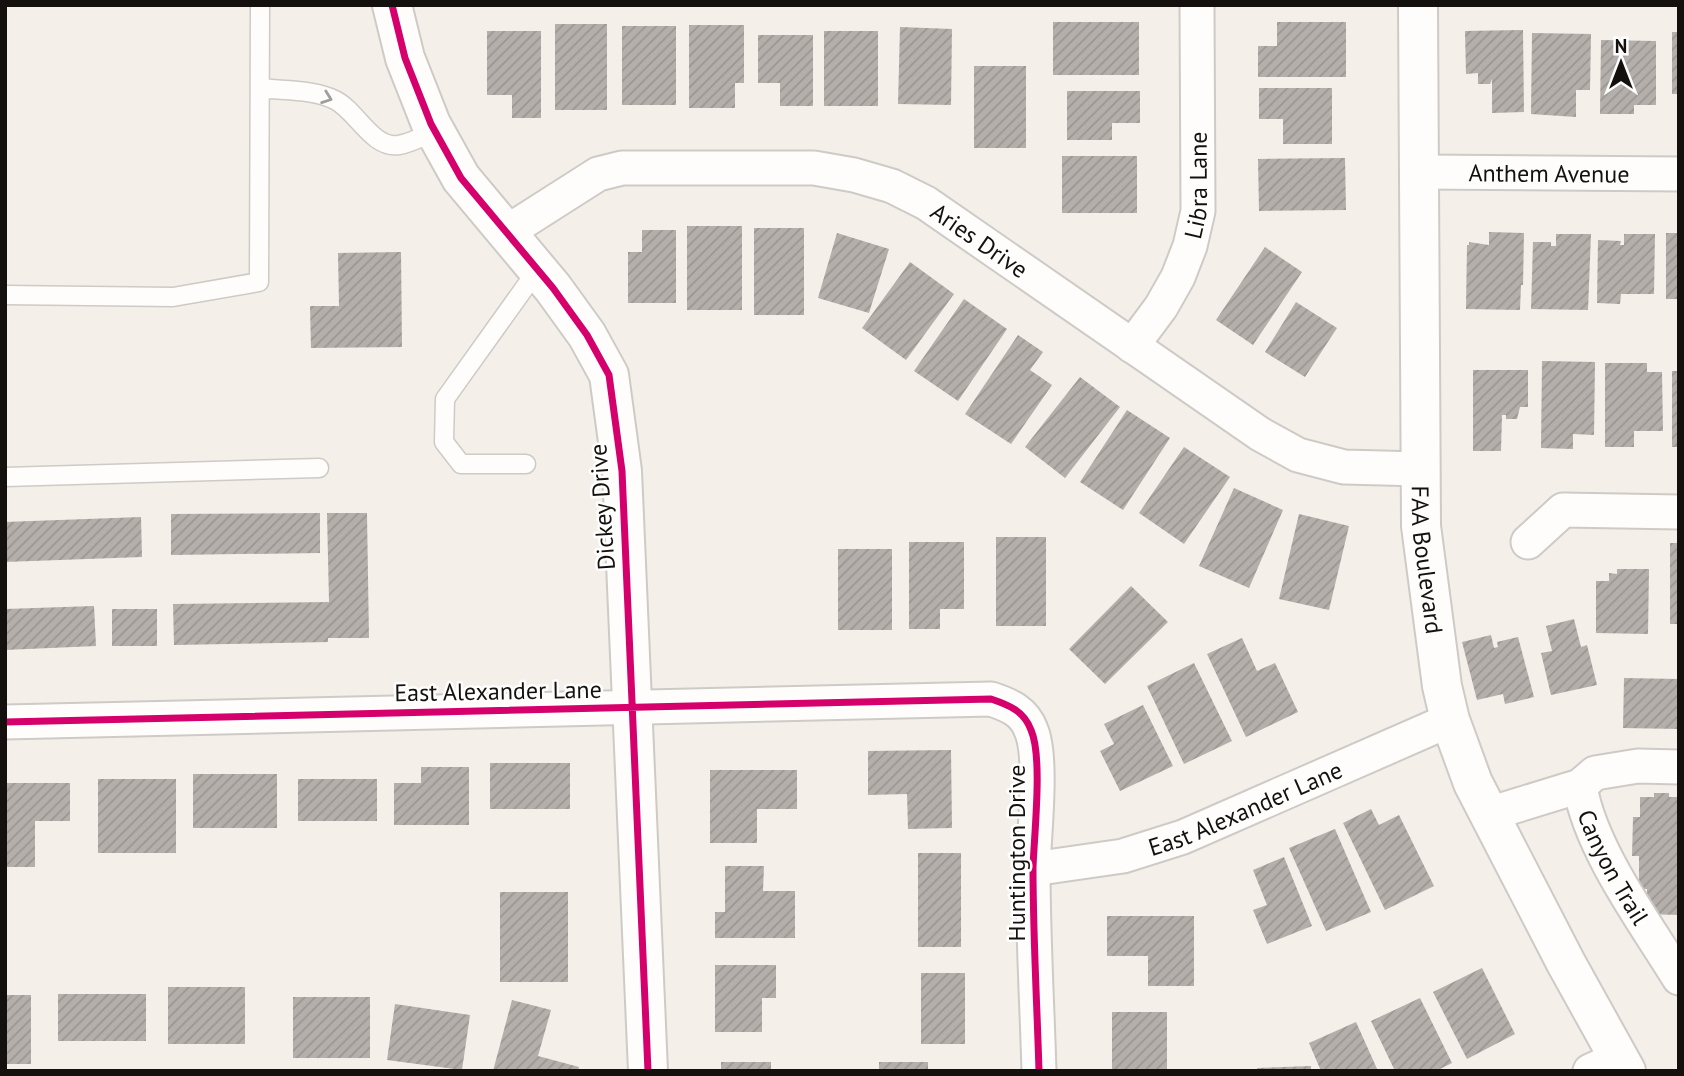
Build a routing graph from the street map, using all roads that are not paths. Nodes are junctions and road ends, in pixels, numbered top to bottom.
1 (260, 5) edge
2 (392, 5) edge
3 (1197, 5) edge
4 (1418, 5) edge
5 (260, 88) junction
6 (435, 131) junction
7 (1419, 172) junction
8 (1679, 174) edge
9 (507, 232) junction
10 (538, 270) junction
11 (5, 295) edge
12 (1132, 346) junction
13 (526, 464) dead end
14 (318, 468) dead end
15 (1421, 469) junction
16 (5, 477) edge
17 (1679, 512) edge
18 (1528, 542) dead end
19 (991, 699) joint
20 (632, 708) junction
21 (1450, 720) junction
22 (5, 722) edge
23 (1679, 766) edge
24 (1580, 786) junction
25 (1489, 814) junction
26 (1033, 869) junction
27 (1679, 978) edge
28 (1611, 1067) edge
29 (648, 1071) edge
30 (1039, 1071) edge

1 - 5 lane
2 - 6 street, Dickey Drive
3 - 12 street, Libra Lane
4 - 7 street, FAA Boulevard
5 -> 6 lane
5 - 11 lane
6 - 9 street, Dickey Drive
7 - 8 street, Anthem Avenue
7 - 15 street, FAA Boulevard
9 - 10 street, Dickey Drive
9 - 12 street, Aries Drive
10 - 13 lane
10 - 20 street, Dickey Drive
12 - 15 street, Aries Drive
14 - 16 lane
15 - 21 street, FAA Boulevard
17 - 18 street
19 - 20 street, East Alexander Lane
19 - 26 street, Huntington Drive
20 - 22 street, East Alexander Lane
20 - 29 street, Dickey Drive
21 - 25 street, FAA Boulevard
21 - 26 street, East Alexander Lane
23 - 24 street, Canyon Trail
24 - 25 street, Canyon Trail
24 - 27 street, Canyon Trail
25 - 28 street, FAA Boulevard
26 - 30 street, Huntington Drive

